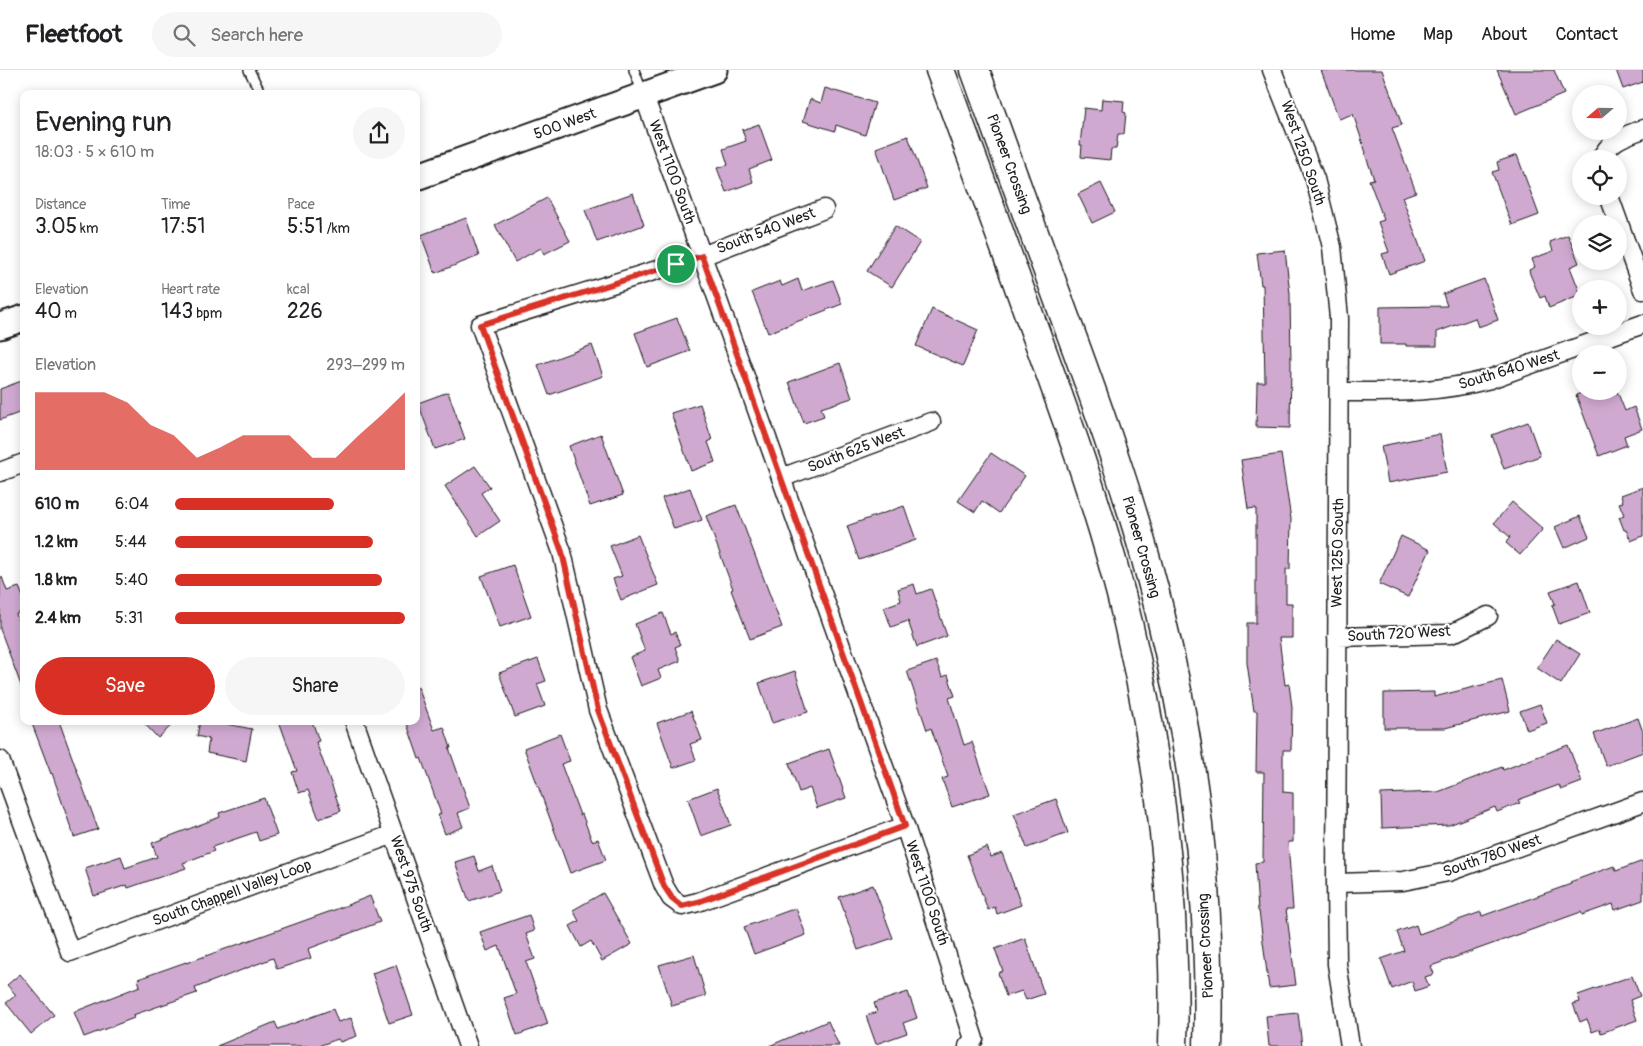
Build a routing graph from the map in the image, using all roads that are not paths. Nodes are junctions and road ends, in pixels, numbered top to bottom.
1 (249, 70) edge
2 (634, 70) edge
3 (714, 70) edge
4 (940, 70) edge
5 (974, 70) edge
6 (1272, 70) edge
7 (259, 90) edge
8 (644, 96) junction
9 (1643, 129) edge
10 (1606, 150) edge
11 (420, 176) edge
12 (1612, 205) edge
13 (824, 210) dead end
14 (702, 256) junction
15 (1643, 290) edge
16 (20, 319) edge
17 (1643, 324) edge
18 (0, 326) edge
19 (1340, 392) junction
20 (931, 422) dead end
21 (20, 464) edge
22 (0, 472) edge
23 (781, 478) junction
24 (1488, 616) dead end
25 (1337, 637) junction
26 (355, 725) edge
27 (0, 760) edge
28 (1643, 802) edge
29 (905, 826) junction
30 (394, 834) junction
31 (1336, 882) junction
32 (971, 1043) edge
33 (465, 1045) edge
34 (1173, 1046) edge
35 (1208, 1046) edge
36 (1350, 1046) edge

1 - 7 lane
2 - 8 lane, West 1100 South
3 - 8 street, 500 West
4 - 34 highway
5 - 35 highway, Pioneer Crossing
6 - 19 street, West 1250 South
8 - 11 street, 500 West
8 - 14 street, West 1100 South
9 - 10 street
12 - 15 street
13 - 14 street, South 540 West
14 - 23 street, West 1100 South
14 - 29 street, South 540 West
16 - 18 street
17 - 19 street, South 640 West
19 - 25 street, West 1250 South
20 - 23 street, South 625 West
21 - 22 street
23 - 29 street, West 1100 South
24 - 25 street, South 720 West
25 - 31 street, West 1250 South
26 - 30 street, West 975 South
27 - 30 street, South Chappell Valley Loop
28 - 31 street, South 780 West
29 - 32 street, West 1100 South
30 - 33 street, West 975 South
31 - 36 street, West 1250 South

